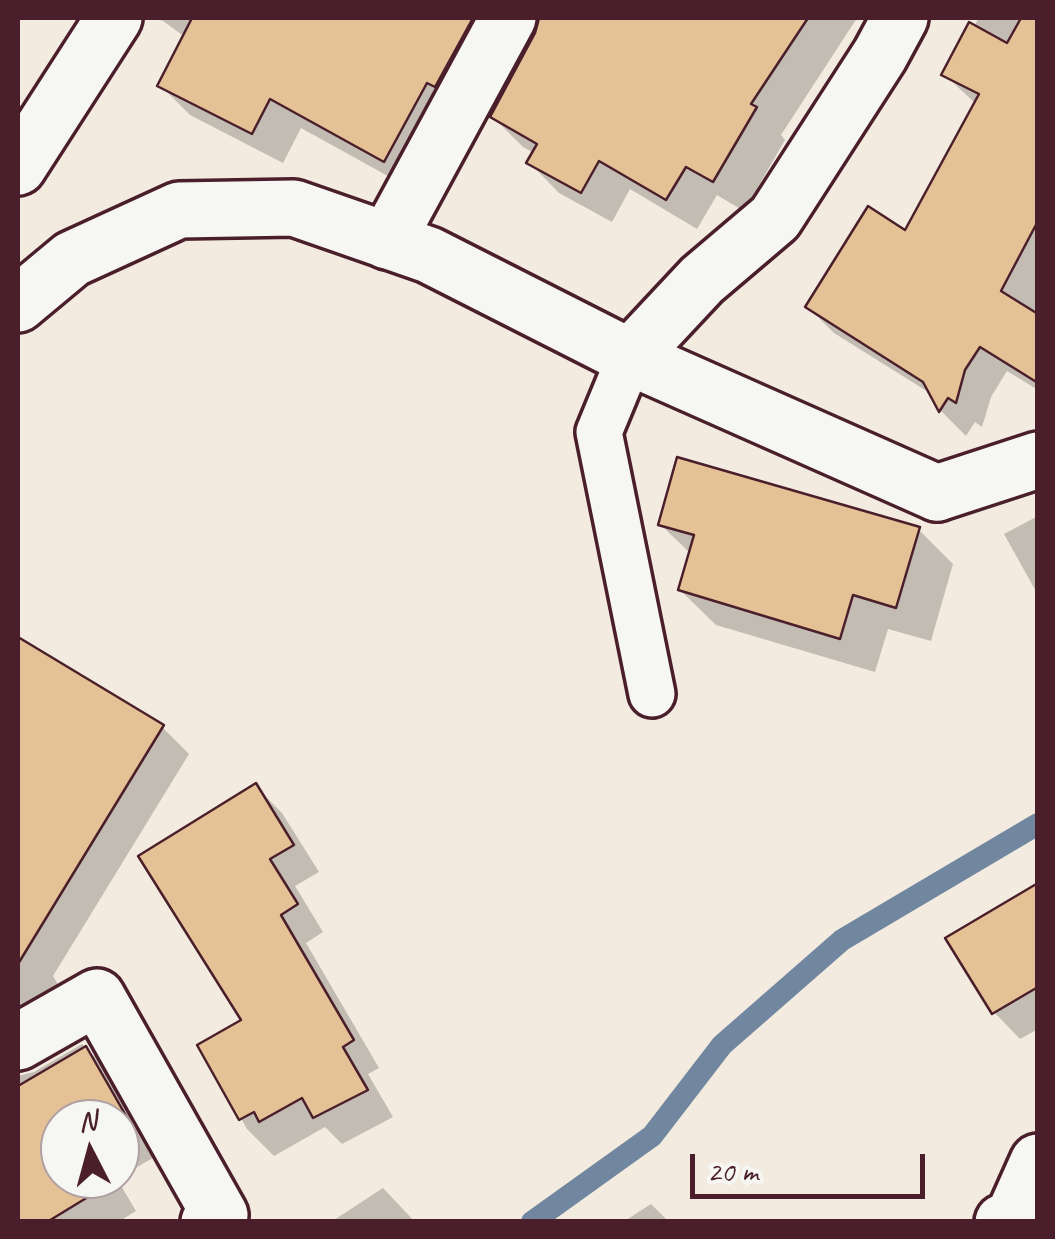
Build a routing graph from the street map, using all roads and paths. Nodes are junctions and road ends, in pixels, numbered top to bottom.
1 (114, 18) edge
2 (508, 18) edge
3 (900, 18) edge
4 (18, 167) edge
5 (387, 242) junction
6 (18, 304) edge
7 (630, 357) junction
8 (1038, 460) edge
9 (652, 694) dead end
10 (18, 1042) edge
11 (1038, 1162) edge
12 (208, 1222) edge
13 (1004, 1222) edge

1 - 4 street
2 - 5 street
3 - 7 street
5 - 6 street
5 - 7 street
7 - 8 street
7 - 9 lane
10 - 12 street
11 - 13 street

